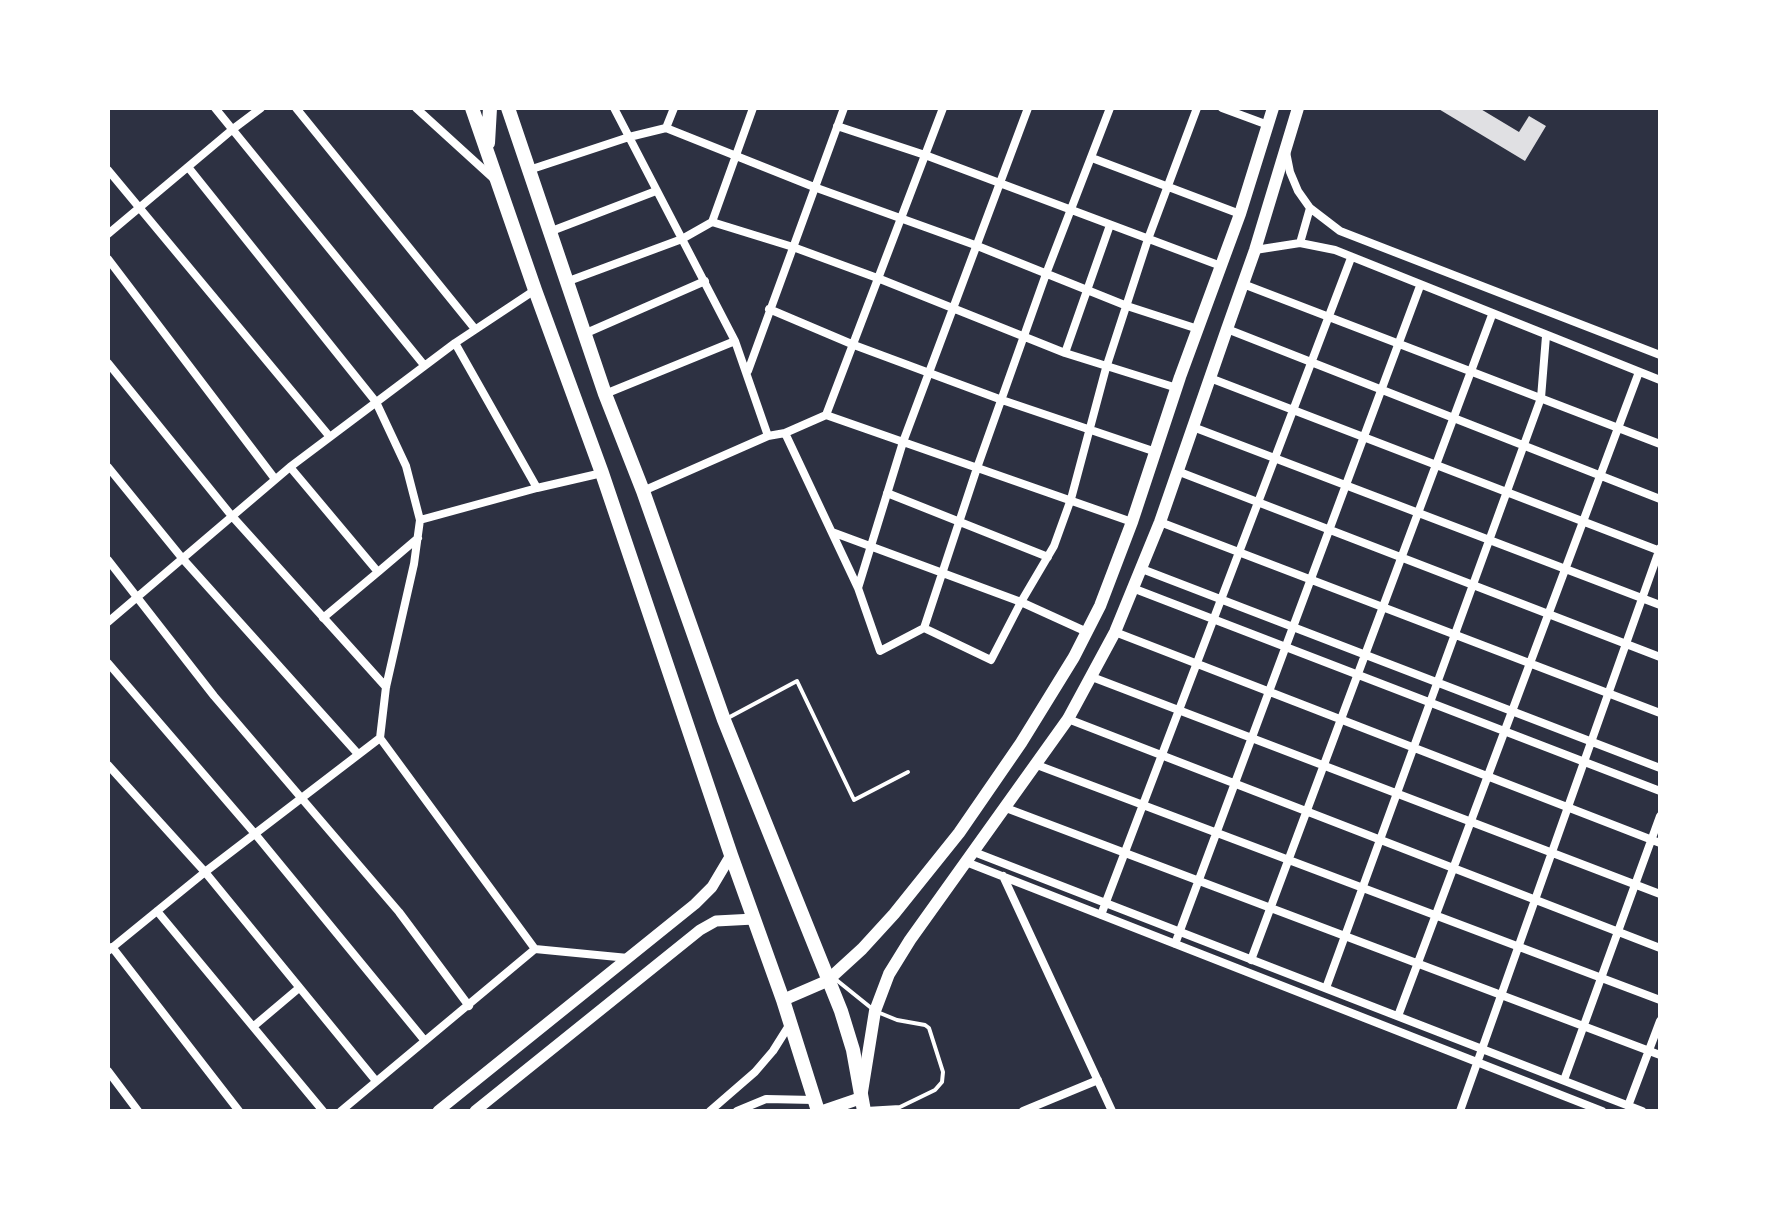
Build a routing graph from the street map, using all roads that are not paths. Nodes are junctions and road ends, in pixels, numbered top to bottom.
1 (215, 108) edge
2 (261, 108) edge
3 (296, 108) edge
4 (416, 108) edge
5 (472, 108) edge
6 (490, 108) edge
7 (508, 108) edge
8 (614, 108) edge
9 (674, 108) edge
10 (753, 108) edge
11 (844, 108) edge
12 (943, 108) edge
13 (1028, 108) edge
14 (1110, 108) edge
15 (1197, 108) edge
16 (1222, 108) edge
17 (1273, 108) edge
18 (1298, 108) edge
19 (1268, 125) junction
20 (837, 126) junction
21 (666, 128) junction
22 (233, 129) junction
23 (629, 137) junction
24 (1286, 151) junction
25 (487, 154) junction
26 (925, 155) junction
27 (735, 157) junction
28 (1092, 158) junction
29 (188, 167) junction
30 (108, 170) edge
31 (529, 170) junction
32 (497, 182) junction
33 (999, 183) junction
34 (1167, 186) junction
35 (814, 187) junction
36 (656, 191) junction
37 (1310, 208) junction
38 (140, 209) junction
39 (1070, 212) junction
40 (1240, 214) junction
41 (901, 218) junction
42 (712, 222) junction
43 (1110, 225) junction
44 (549, 232) junction
45 (108, 234) edge
46 (682, 239) junction
47 (1148, 239) junction
48 (1300, 243) junction
49 (975, 245) junction
50 (793, 247) junction
51 (1255, 250) junction
52 (1351, 258) junction
53 (108, 259) edge
54 (1221, 266) junction
55 (1046, 274) junction
56 (880, 279) junction
57 (705, 281) junction
58 (566, 282) junction
59 (1243, 284) junction
60 (1420, 286) junction
61 (535, 290) junction
62 (1086, 290) junction
63 (1127, 306) junction
64 (769, 309) junction
65 (952, 309) junction
66 (1492, 315) junction
67 (1330, 317) junction
68 (475, 329) junction
69 (1198, 329) junction
70 (1227, 329) junction
71 (584, 334) junction
72 (1546, 336) junction
73 (1024, 337) junction
74 (735, 341) junction
75 (455, 343) junction
76 (1399, 344) junction
77 (854, 345) junction
78 (1065, 353) junction
79 (1660, 355) edge
80 (108, 363) edge
81 (1313, 363) junction
82 (424, 365) junction
83 (1106, 368) junction
84 (747, 371) junction
85 (1471, 372) junction
86 (1639, 372) junction
87 (928, 373) junction
88 (1210, 378) junction
89 (1660, 380) edge
90 (1177, 388) junction
91 (1382, 390) junction
92 (605, 394) junction
93 (1541, 398) junction
94 (1002, 400) junction
95 (376, 402) junction
96 (1294, 411) junction
97 (826, 415) junction
98 (1454, 418) junction
99 (1193, 427) junction
100 (1618, 428) junction
101 (1087, 431) junction
102 (785, 433) junction
103 (768, 436) junction
104 (330, 437) junction
105 (1364, 438) junction
106 (903, 442) junction
107 (1660, 444) edge
108 (1524, 445) junction
109 (1156, 452) junction
110 (1276, 458) junction
111 (1436, 465) junction
112 (108, 467) edge
113 (290, 467) junction
114 (977, 468) junction
115 (1177, 471) junction
116 (602, 473) junction
117 (1600, 475) junction
118 (275, 479) junction
119 (1347, 485) junction
120 (537, 488) junction
121 (643, 491) junction
122 (1507, 492) junction
123 (887, 493) junction
124 (1071, 499) junction
125 (1660, 499) edge
126 (1259, 503) junction
127 (1418, 513) junction
128 (231, 515) junction
129 (420, 520) junction
130 (1583, 521) junction
131 (958, 522) junction
132 (1132, 522) junction
133 (1160, 522) junction
134 (1330, 530) junction
135 (832, 532) junction
136 (418, 538) junction
137 (1489, 540) junction
138 (871, 545) junction
139 (1660, 550) edge
140 (1240, 553) junction
141 (1048, 557) junction
142 (1402, 557) junction
143 (182, 558) junction
144 (108, 560) edge
145 (1142, 569) junction
146 (1565, 569) junction
147 (378, 572) junction
148 (941, 572) junction
149 (1312, 580) junction
150 (1473, 585) junction
151 (858, 588) junction
152 (1135, 589) junction
153 (138, 597) junction
154 (1642, 598) junction
155 (1222, 600) junction
156 (1021, 602) junction
157 (1660, 605) edge
158 (1383, 607) junction
159 (1548, 614) junction
160 (323, 618) junction
161 (1214, 619) junction
162 (108, 622) edge
163 (924, 628) junction
164 (1294, 628) junction
165 (1087, 632) junction
166 (1115, 632) junction
167 (1455, 635) junction
168 (1626, 644) junction
169 (1287, 647) junction
170 (1365, 655) junction
171 (1660, 657) edge
172 (108, 663) edge
173 (1530, 663) junction
174 (1197, 665) junction
175 (1358, 674) junction
176 (1092, 677) junction
177 (1437, 682) junction
178 (386, 687) junction
179 (1270, 693) junction
180 (1608, 693) junction
181 (1430, 702) junction
182 (1180, 710) junction
183 (1512, 711) junction
184 (1660, 713) edge
185 (1068, 719) junction
186 (724, 720) junction
187 (1341, 721) junction
188 (1504, 731) junction
189 (380, 738) junction
190 (1253, 738) junction
191 (1591, 741) junction
192 (1413, 749) junction
193 (358, 754) junction
194 (1162, 757) junction
195 (1584, 761) junction
196 (108, 765) edge
197 (1037, 765) junction
198 (1324, 765) junction
199 (1660, 768) edge
200 (908, 772) dead end
201 (1487, 777) junction
202 (1236, 785) junction
203 (1660, 791) edge
204 (1397, 793) junction
205 (300, 799) junction
206 (1143, 806) junction
207 (1006, 808) junction
208 (1568, 808) junction
209 (1306, 812) junction
210 (1660, 816) edge
211 (1471, 821) junction
212 (1217, 834) junction
213 (256, 835) junction
214 (1380, 840) junction
215 (1656, 842) edge
216 (1552, 852) junction
217 (1125, 853) junction
218 (731, 855) junction
219 (970, 857) junction
220 (1289, 860) junction
221 (996, 861) junction
222 (1453, 869) junction
223 (205, 872) junction
224 (1004, 878) junction
225 (1199, 881) junction
226 (1635, 884) junction
227 (1362, 888) junction
228 (1660, 894) edge
229 (1535, 900) junction
230 (1106, 903) junction
231 (1271, 908) junction
232 (157, 911) junction
233 (1101, 915) junction
234 (1435, 916) junction
235 (754, 919) junction
236 (1180, 932) junction
237 (1618, 932) junction
238 (1345, 936) junction
239 (1175, 944) junction
240 (1518, 947) junction
241 (1660, 948) edge
242 (110, 949) edge
243 (535, 949) junction
244 (628, 958) junction
245 (1251, 960) junction
246 (1417, 964) junction
247 (1601, 978) junction
248 (830, 979) junction
249 (299, 988) junction
250 (1326, 988) junction
251 (1501, 995) junction
252 (783, 1000) junction
253 (1660, 1000) edge
254 (469, 1006) junction
255 (875, 1011) junction
256 (1398, 1016) junction
257 (1660, 1021) edge
258 (791, 1023) junction
259 (254, 1026) junction
260 (1583, 1026) junction
261 (425, 1041) junction
262 (1482, 1049) junction
263 (1649, 1051) junction
264 (1660, 1055) edge
265 (1477, 1062) junction
266 (108, 1071) edge
267 (1098, 1080) junction
268 (1564, 1080) junction
269 (376, 1081) junction
270 (766, 1099) junction
271 (863, 1106) edge
272 (1628, 1106) junction
273 (818, 1107) edge
274 (138, 1111) edge
275 (239, 1111) edge
276 (323, 1111) edge
277 (341, 1111) edge
278 (438, 1111) edge
279 (475, 1111) edge
280 (710, 1111) edge
281 (737, 1111) edge
282 (765, 1111) edge
283 (1023, 1111) edge
284 (1112, 1111) edge
285 (1460, 1111) edge
286 (1602, 1111) edge
287 (1642, 1111) edge

1 - 22 street
2 - 22 street
3 - 68 street
4 - 32 street
5 - 25 main road
6 - 25 main road
7 - 31 main road
8 - 23 street
9 - 21 street
10 - 27 street
11 - 20 street
12 - 26 street
13 - 33 street
14 - 28 street
15 - 34 street
16 - 19 street
17 - 19 main road
18 - 24 main road
19 - 40 main road
20 - 26 street
20 - 35 street
21 - 23 street
21 - 27 street
22 - 29 street
22 - 82 street
23 - 31 street
23 - 36 street
24 - 37 street
24 - 51 main road
25 - 32 main road
26 - 33 street
26 - 41 street
27 - 35 street
27 - 42 street
28 - 34 street
28 - 39 street
29 - 38 street
29 - 95 street
30 - 38 street
31 - 44 main road
32 - 61 main road
33 - 39 street
33 - 49 street
34 - 40 street
34 - 47 street
35 - 41 street
35 - 50 street
36 - 44 street
36 - 46 street
37 - 48 street
37 - 79 street
38 - 45 street
38 - 104 street
39 - 43 street
39 - 55 street
40 - 54 main road
41 - 49 street
41 - 56 street
42 - 46 street
42 - 50 street
43 - 47 street
43 - 62 street
44 - 58 main road
46 - 57 street
46 - 58 street
47 - 54 street
47 - 63 street
48 - 51 street
48 - 52 street
49 - 55 street
49 - 65 street
50 - 56 street
50 - 64 street
51 - 59 main road
52 - 60 street
52 - 67 street
53 - 118 street
54 - 69 main road
55 - 62 street
55 - 73 street
56 - 65 street
56 - 77 street
57 - 71 street
57 - 74 street
58 - 71 main road
59 - 67 street
59 - 70 main road
60 - 66 street
60 - 76 street
61 - 68 street
61 - 116 main road
62 - 63 street
62 - 78 street
63 - 69 street
63 - 83 street
64 - 77 street
64 - 84 street
65 - 73 street
65 - 87 street
66 - 72 street
66 - 85 street
67 - 76 street
67 - 81 street
68 - 75 street
69 - 90 main road
70 - 81 street
70 - 88 main road
71 - 92 main road
72 - 86 street
72 - 93 street
73 - 78 street
73 - 94 street
74 - 84 street
74 - 92 street
75 - 82 street
75 - 120 street
76 - 85 street
76 - 91 street
77 - 87 street
77 - 97 street
78 - 83 street
80 - 128 street
81 - 91 street
81 - 96 street
82 - 95 street
83 - 90 street
83 - 101 street
84 - 103 street
85 - 93 street
85 - 98 street
86 - 89 street
86 - 100 street
87 - 94 street
87 - 106 street
88 - 96 street
88 - 99 main road
90 - 109 main road
91 - 98 street
91 - 105 street
92 - 121 main road
93 - 100 street
93 - 108 street
94 - 101 street
94 - 114 street
95 - 104 street
95 - 129 street
96 - 105 street
96 - 110 street
97 - 102 street
97 - 106 street
98 - 108 street
98 - 111 street
99 - 110 street
99 - 115 main road
100 - 107 street
100 - 117 street
101 - 109 street
101 - 124 street
102 - 103 street
102 - 135 street
103 - 121 street
104 - 113 street
105 - 111 street
105 - 119 street
106 - 114 street
106 - 123 street
108 - 117 street
108 - 122 street
109 - 132 main road
110 - 119 street
110 - 126 street
111 - 122 street
111 - 127 street
112 - 143 street
113 - 118 street
113 - 147 street
114 - 124 street
114 - 131 street
115 - 126 street
115 - 133 main road
116 - 120 street
116 - 218 main road
117 - 125 street
117 - 130 street
118 - 128 street
119 - 127 street
119 - 134 street
120 - 129 street
121 - 186 main road
122 - 130 street
122 - 137 street
123 - 131 street
123 - 138 street
124 - 132 street
124 - 141 street
126 - 134 street
126 - 140 street
127 - 137 street
127 - 142 street
128 - 143 street
128 - 160 street
129 - 136 street
130 - 139 street
130 - 146 street
131 - 141 street
131 - 148 street
132 - 165 main road
133 - 140 street
133 - 145 main road
134 - 142 street
134 - 149 street
135 - 138 street
135 - 151 street
136 - 147 street
136 - 178 street
137 - 146 street
137 - 150 street
138 - 148 street
138 - 151 street
139 - 154 street
140 - 149 street
140 - 155 street
141 - 156 street
142 - 150 street
142 - 158 street
143 - 153 street
143 - 193 street
144 - 153 street
145 - 152 main road
145 - 155 street
146 - 154 street
146 - 159 street
147 - 160 street
148 - 156 street
148 - 163 street
149 - 158 street
149 - 164 street
150 - 159 street
150 - 167 street
151 - 163 street
152 - 161 street
152 - 166 main road
153 - 162 street
153 - 205 street
154 - 157 street
154 - 168 street
155 - 161 street
155 - 164 street
156 - 163 street
156 - 165 street
158 - 167 street
158 - 170 street
159 - 168 street
159 - 173 street
160 - 178 street
161 - 169 street
161 - 174 street
164 - 169 street
164 - 170 street
165 - 248 main road
166 - 174 street
166 - 176 main road
167 - 173 street
167 - 177 street
168 - 171 street
168 - 180 street
169 - 175 street
169 - 179 street
170 - 175 street
170 - 177 street
172 - 213 street
173 - 180 street
173 - 183 street
174 - 179 street
174 - 182 street
175 - 181 street
175 - 187 street
176 - 182 street
176 - 185 main road
177 - 181 street
177 - 183 street
178 - 189 street
179 - 187 street
179 - 190 street
180 - 184 street
180 - 191 street
181 - 188 street
181 - 192 street
182 - 190 street
182 - 194 street
183 - 188 street
183 - 191 street
185 - 194 street
185 - 197 main road
186 - 200 lane
186 - 248 main road
187 - 192 street
187 - 198 street
188 - 195 street
188 - 201 street
189 - 193 street
189 - 243 street
190 - 198 street
190 - 202 street
191 - 195 street
191 - 199 street
192 - 201 street
192 - 204 street
193 - 205 street
194 - 202 street
194 - 206 street
195 - 203 street
195 - 208 street
196 - 223 street
197 - 206 street
197 - 207 main road
198 - 204 street
198 - 209 street
201 - 208 street
201 - 211 street
202 - 209 street
202 - 212 street
204 - 211 street
204 - 214 street
205 - 213 street
205 - 254 street
206 - 212 street
206 - 217 street
207 - 217 street
207 - 219 main road
208 - 215 street
208 - 216 street
209 - 214 street
209 - 220 street
210 - 215 street
211 - 216 street
211 - 222 street
212 - 220 street
212 - 225 street
213 - 223 street
213 - 261 street
214 - 222 street
214 - 227 street
215 - 226 street
216 - 226 street
216 - 229 street
217 - 225 street
217 - 230 street
218 - 235 main road
218 - 244 street
219 - 221 street
219 - 224 street
219 - 255 main road
220 - 227 street
220 - 231 street
221 - 224 street
221 - 230 street
222 - 229 street
222 - 234 street
223 - 232 street
223 - 249 street
224 - 233 street
224 - 267 street
225 - 231 street
225 - 236 street
226 - 228 street
226 - 237 street
227 - 234 street
227 - 238 street
229 - 237 street
229 - 240 street
230 - 233 street
230 - 236 street
231 - 238 street
231 - 245 street
232 - 242 street
232 - 259 street
233 - 239 street
234 - 240 street
234 - 246 street
235 - 252 main road
235 - 279 street
236 - 239 street
236 - 245 street
237 - 241 street
237 - 247 street
238 - 246 street
238 - 250 street
239 - 265 street
240 - 247 street
240 - 251 street
242 - 275 street
243 - 244 street
243 - 254 street
244 - 278 street
245 - 250 street
246 - 251 street
246 - 256 street
247 - 253 street
247 - 260 street
248 - 252 main road
248 - 255 lane
248 - 271 main road
249 - 259 street
249 - 269 street
250 - 256 street
251 - 260 street
251 - 262 street
252 - 258 main road
254 - 261 street
255 - 271 main road
255 - 271 lane
256 - 262 street
257 - 263 street
258 - 273 main road
258 - 280 street
259 - 276 street
260 - 263 street
260 - 268 street
261 - 269 street
262 - 265 street
262 - 268 street
263 - 264 street
263 - 272 street
265 - 285 street
265 - 286 street
266 - 274 street
267 - 283 street
267 - 284 street
268 - 272 street
269 - 277 street
270 - 273 street
270 - 281 street
270 - 282 street
271 - 273 main road
272 - 287 street

